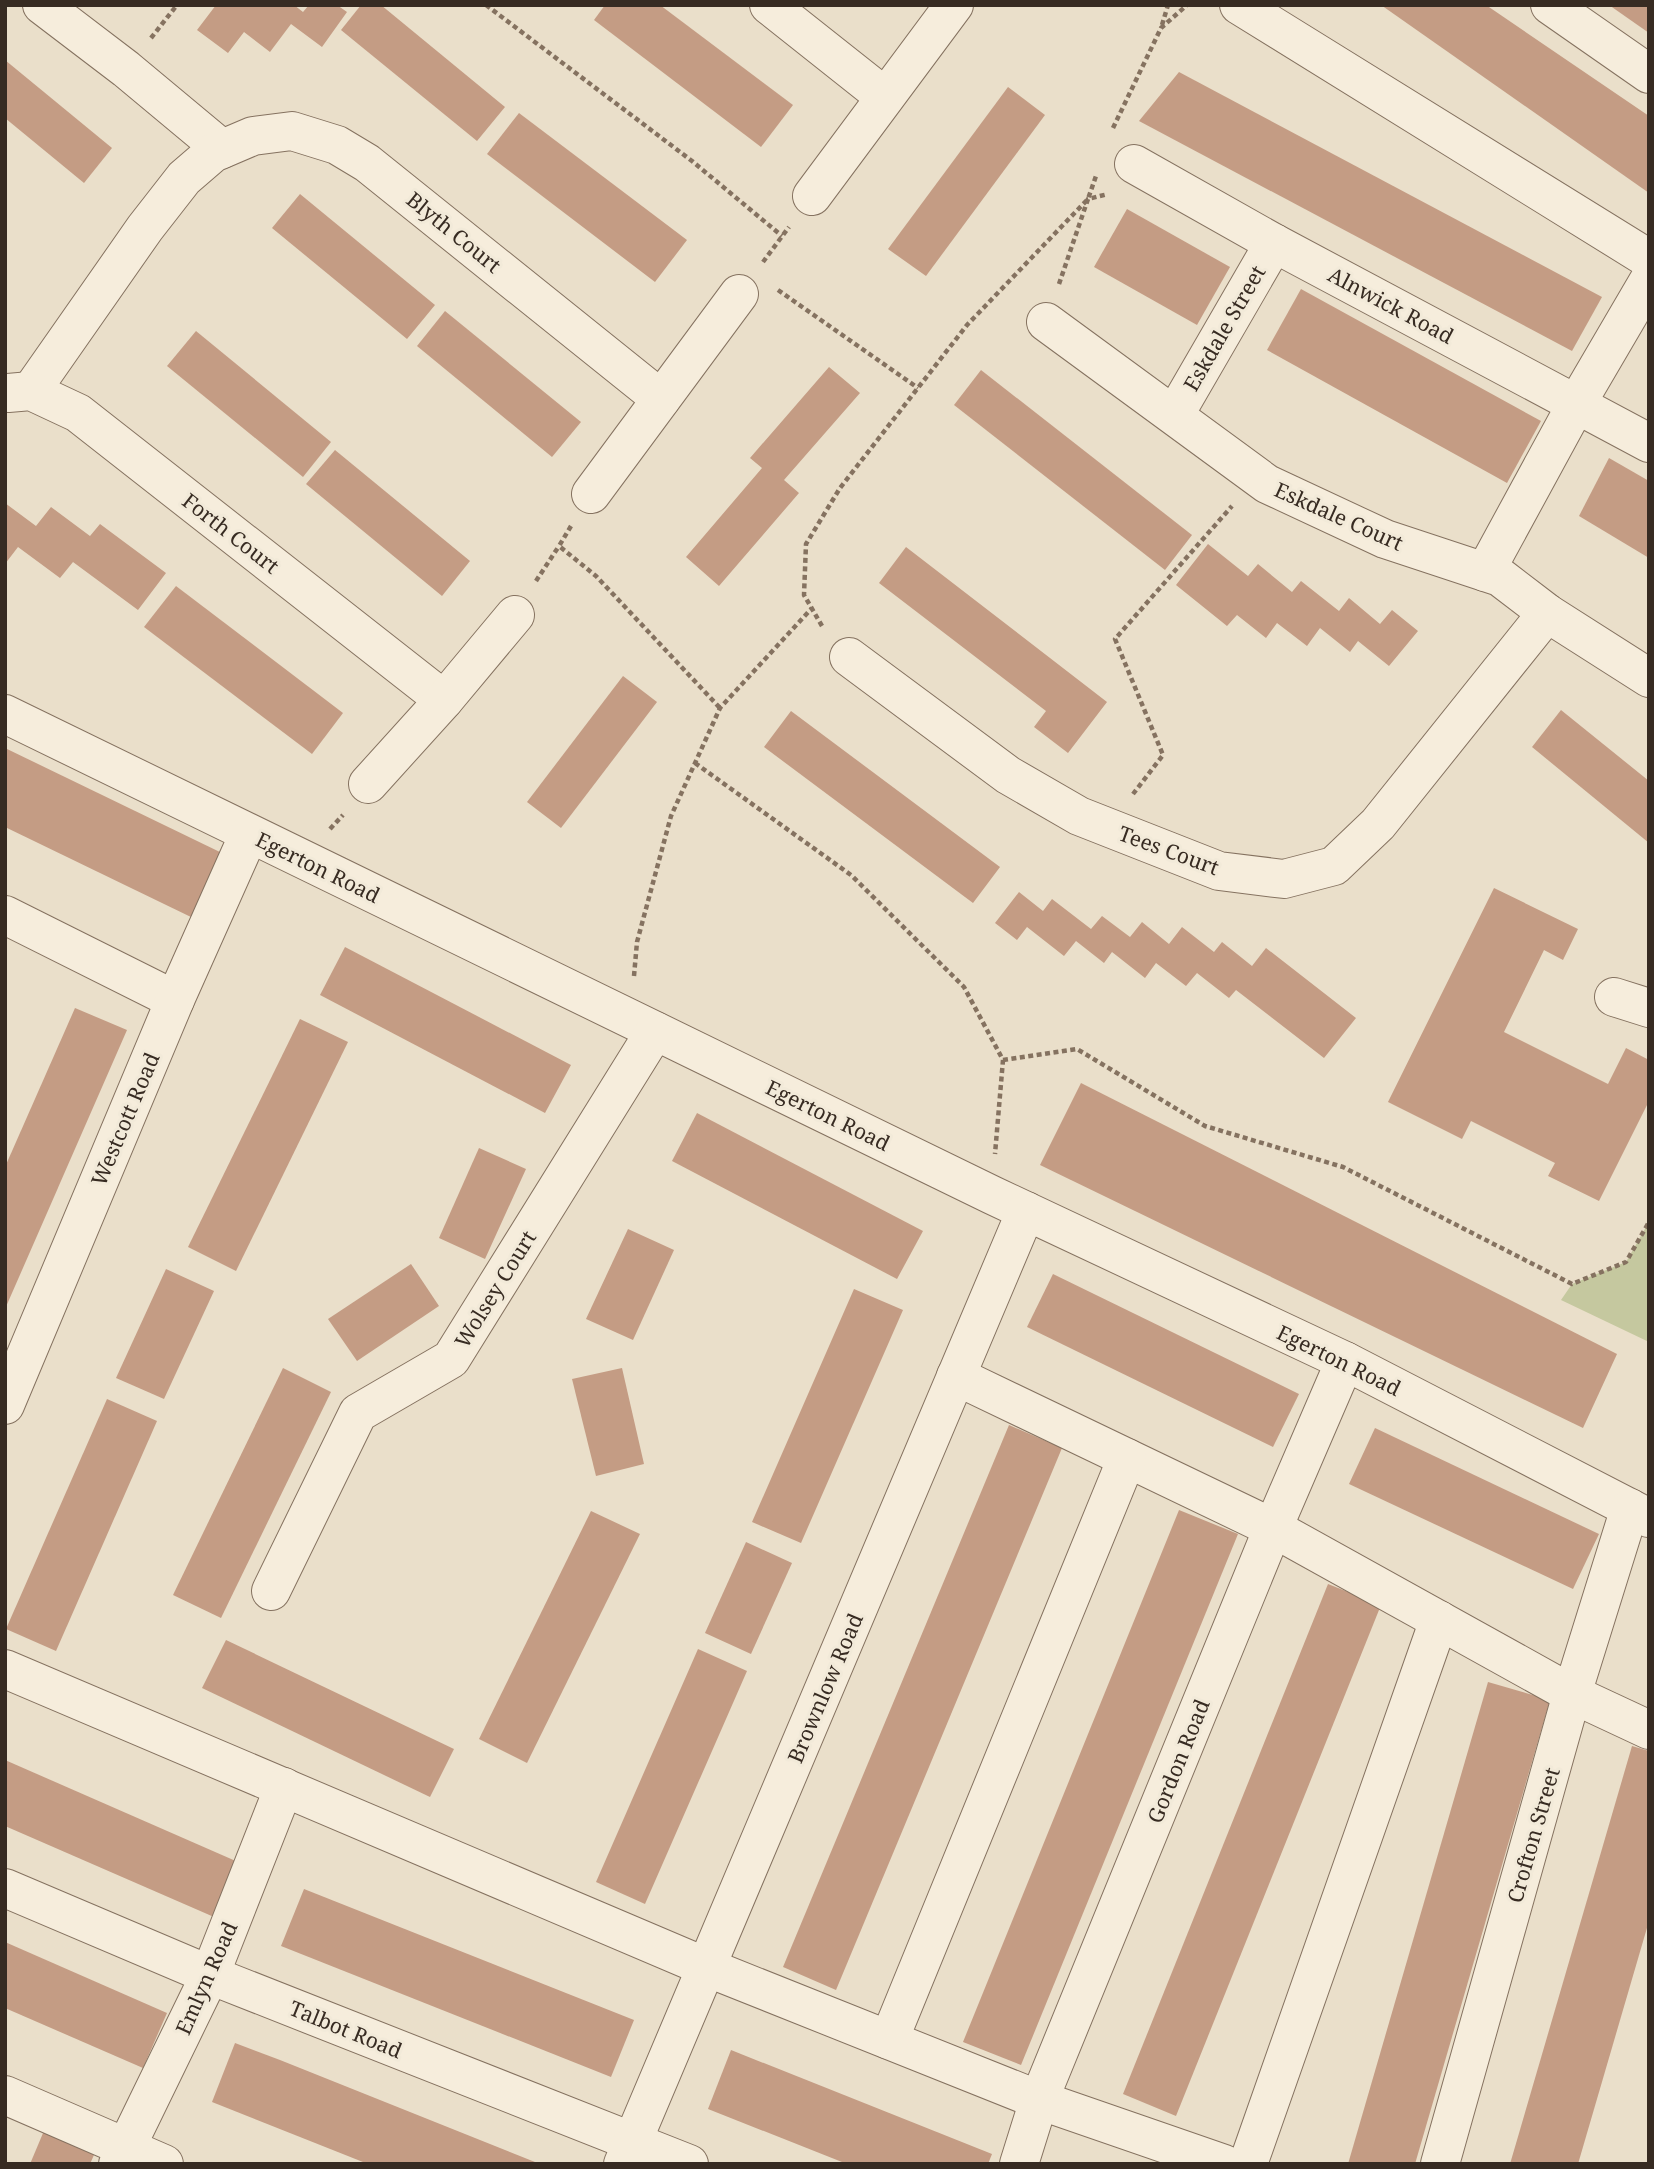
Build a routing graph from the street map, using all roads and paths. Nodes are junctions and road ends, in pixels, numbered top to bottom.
1 (42, 5) edge
2 (486, 5) edge
3 (769, 5) edge
4 (954, 5) edge
5 (1168, 5) edge
6 (1187, 5) edge
7 (1239, 5) edge
8 (1550, 5) edge
9 (1161, 28) junction
10 (1649, 75) edge
11 (885, 97) junction
12 (1111, 134) dead end
13 (222, 149) junction
14 (1134, 164) joint
15 (1097, 173) dead end
16 (812, 196) joint
17 (1088, 199) junction
18 (782, 236) junction
19 (1273, 243) junction
20 (1649, 259) edge
21 (1649, 280) edge
22 (747, 284) junction
23 (1046, 321) joint
24 (918, 388) junction
25 (18, 392) edge
26 (661, 399) junction
27 (1577, 403) junction
28 (1175, 414) junction
29 (1649, 443) edge
30 (1258, 477) junction
31 (591, 494) joint
32 (1485, 572) junction
33 (812, 608) junction
34 (1547, 613) junction
35 (515, 615) dead end
36 (849, 657) joint
37 (1649, 678) edge
38 (444, 700) junction
39 (720, 708) junction
40 (5, 714) edge
41 (695, 763) junction
42 (368, 785) joint
43 (1108, 828) junction
44 (249, 834) junction
45 (304, 861) junction
46 (5, 915) edge
47 (175, 1000) junction
48 (643, 1025) junction
49 (1003, 1059) junction
50 (992, 1195) junction
51 (1026, 1211) junction
52 (1649, 1222) edge
53 (1345, 1361) junction
54 (956, 1376) junction
55 (5, 1405) edge
56 (1127, 1458) junction
57 (1639, 1513) edge
58 (1273, 1528) junction
59 (271, 1591) dead end
60 (1439, 1620) junction
61 (5, 1669) edge
62 (1572, 1695) junction
63 (1649, 1730) edge
64 (284, 1787) junction
65 (5, 1888) edge
66 (706, 1967) junction
67 (210, 1975) junction
68 (889, 2040) junction
69 (5, 2095) edge
70 (1039, 2100) junction
71 (628, 2153) edge
72 (122, 2156) edge
73 (164, 2164) edge
74 (689, 2164) edge
75 (1019, 2164) edge
76 (1224, 2164) edge
77 (1248, 2164) edge
78 (1440, 2164) edge

1 - 13 street
2 - 18 path
3 - 11 street
4 - 11 street
5 - 9 path
6 - 9 path
7 - 20 street
8 - 10 street
9 - 12 path
11 - 16 street
13 - 25 street, Blyth Court
13 - 26 street, Blyth Court
14 - 17 path
14 - 19 street, Alnwick Road
15 - 17 path
16 - 18 path
17 - 23 path
17 - 24 path
18 - 22 path
19 - 27 street, Alnwick Road
19 - 28 street, Eskdale Street
21 - 27 street
22 - 24 path
22 - 26 street
23 - 28 street, Eskdale Court
24 - 33 path
25 - 38 street, Forth Court
26 - 31 street
27 - 29 street, Alnwick Road
27 - 32 street
28 - 30 street, Eskdale Court
30 - 32 street, Eskdale Court
30 - 43 path
31 - 39 path
32 - 34 street, Eskdale Court
33 - 36 path
33 - 39 path
34 - 37 street, Eskdale Court
34 - 43 street, Tees Court
35 - 38 street
36 - 43 street, Tees Court
38 - 42 street
39 - 41 path
40 - 44 street, Egerton Road
41 - 48 path
41 - 49 path
42 - 45 path
44 - 45 street, Egerton Road
44 - 47 street, Westcott Road
45 - 48 street, Egerton Road
46 - 47 street
47 - 55 street, Westcott Road
48 - 50 street, Egerton Road
48 - 59 street, Wolsey Court
49 - 50 path
49 - 52 path
50 - 51 street, Egerton Road
51 - 53 street, Egerton Road
51 - 54 street, Brownlow Road
53 - 57 street, Egerton Road
53 - 58 street, Gordon Road
54 - 56 street
54 - 66 street, Brownlow Road
56 - 58 street
56 - 68 street
57 - 62 street, Crofton Street
58 - 60 street
58 - 70 street, Gordon Road
60 - 62 street
60 - 77 street
61 - 64 street
62 - 63 street
62 - 78 street, Crofton Street
64 - 66 street
64 - 67 street, Emlyn Road
65 - 67 street, Talbot Road
66 - 68 street
66 - 71 street, Brownlow Road
67 - 71 street, Talbot Road
67 - 72 street, Emlyn Road
68 - 70 street
69 - 72 street
70 - 75 street, Gordon Road
70 - 76 street
71 - 74 street, Talbot Road
72 - 73 street

